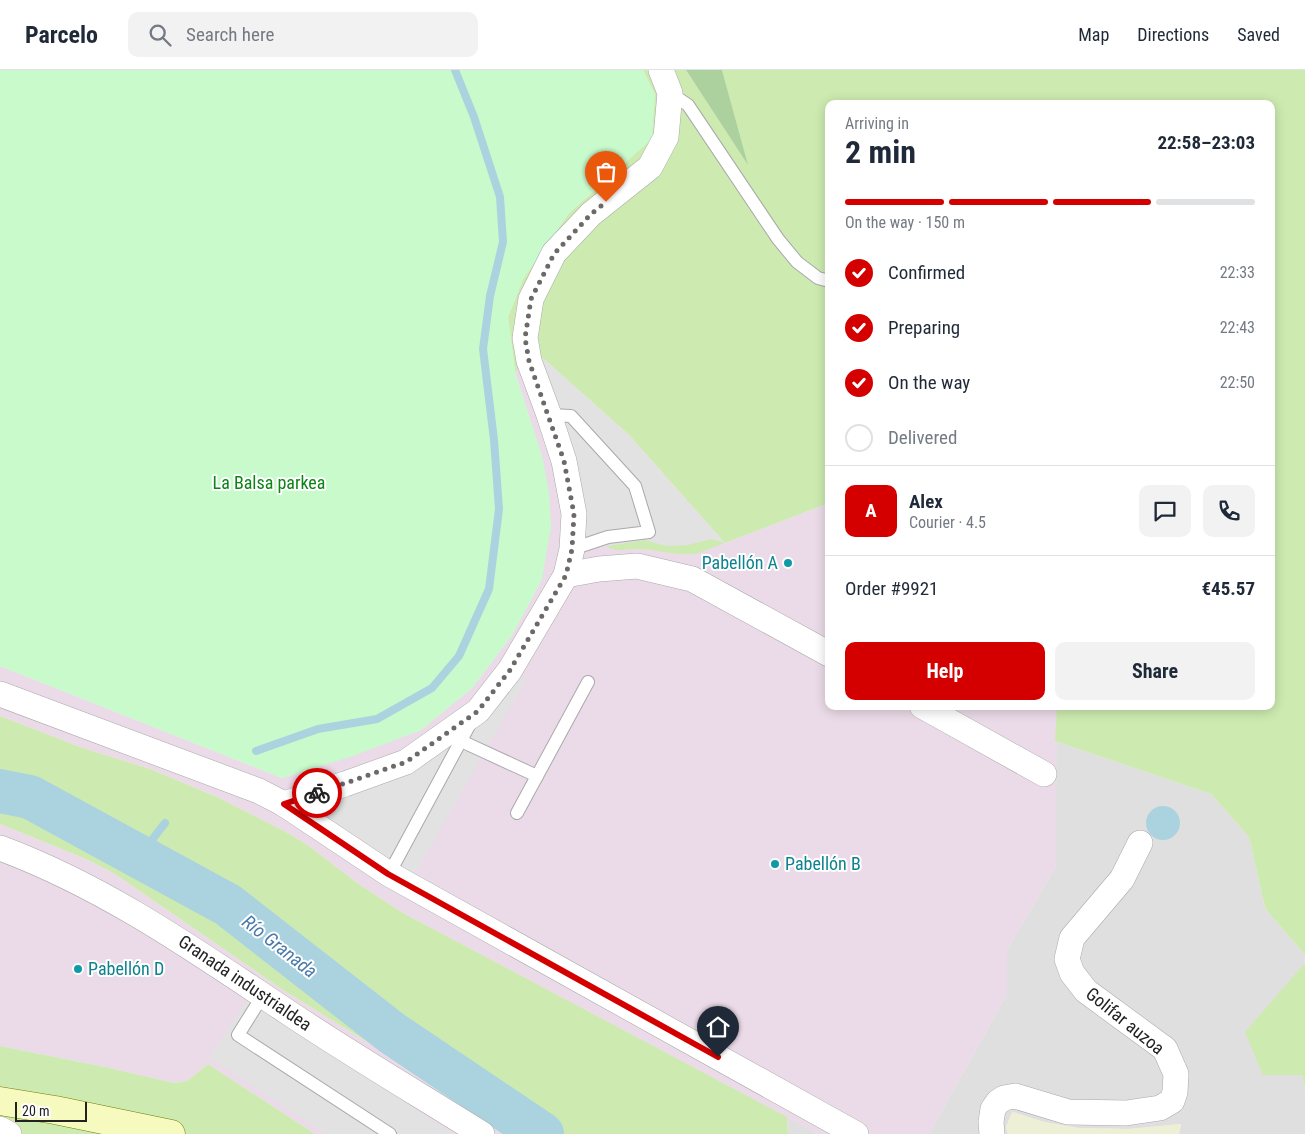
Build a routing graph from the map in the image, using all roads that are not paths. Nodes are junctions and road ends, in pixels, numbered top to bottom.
1 (661, 70) edge
2 (670, 93) junction
3 (825, 280) edge
4 (549, 416) junction
5 (572, 549) junction
6 (566, 575) junction
7 (825, 652) edge
8 (588, 682) dead end
9 (0, 694) edge
10 (929, 710) edge
11 (478, 711) junction
12 (462, 740) junction
13 (1044, 774) dead end
14 (537, 776) junction
15 (284, 804) junction
16 (517, 812) dead end
17 (1140, 842) dead end
18 (0, 848) edge
19 (388, 874) junction
20 (263, 995) junction
21 (0, 1101) edge
22 (0, 1129) edge
23 (8, 1134) edge
24 (171, 1134) edge
25 (390, 1134) edge
26 (482, 1134) edge
27 (856, 1134) edge
28 (992, 1134) edge

1 - 2 street
2 - 3 lane
2 - 4 street
4 - 5 street
4 - 5 lane
5 - 6 street
6 - 7 street
6 - 11 street
8 - 14 lane
9 - 15 street
10 - 13 street
11 - 12 lane
11 - 15 street
12 - 14 lane
12 - 19 lane
14 - 16 lane
15 - 19 street
17 - 28 street, Golifar auzoa
18 - 20 street, Granada industrialdea
19 - 27 street
20 - 25 lane
20 - 26 street, Granada industrialdea
21 - 24 street
22 - 23 street

